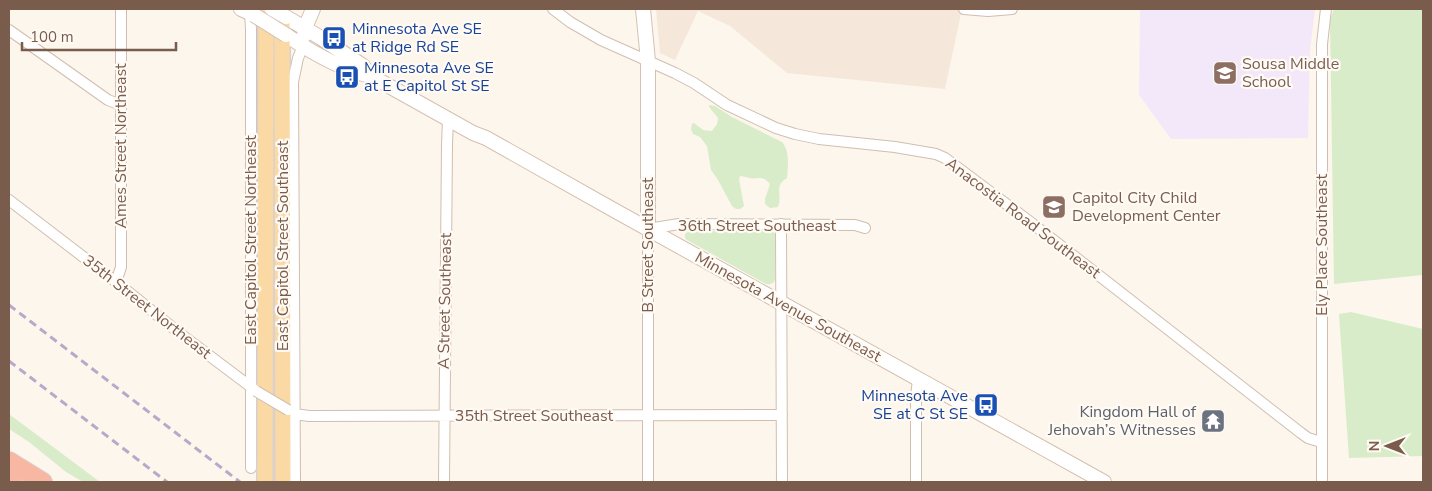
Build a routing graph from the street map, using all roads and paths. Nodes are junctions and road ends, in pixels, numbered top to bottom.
1 (121, 9) edge
2 (272, 9) edge
3 (313, 9) edge
4 (553, 9) edge
5 (643, 9) edge
6 (964, 9) edge
7 (1012, 9) edge
8 (1326, 9) edge
9 (252, 11) edge
10 (284, 13) edge
11 (305, 28) junction
12 (9, 30) edge
13 (303, 46) junction
14 (648, 61) junction
15 (370, 76) junction
16 (121, 105) junction
17 (448, 119) junction
18 (9, 200) edge
19 (781, 224) junction
20 (865, 228) dead end
21 (648, 232) junction
22 (116, 282) junction
23 (782, 307) junction
24 (918, 382) junction
25 (254, 389) junction
26 (291, 412) junction
27 (444, 416) junction
28 (648, 416) junction
29 (782, 416) junction
30 (1321, 442) junction
31 (9, 461) edge
32 (251, 468) dead end
33 (9, 480) edge
34 (12, 482) edge
35 (34, 482) edge
36 (43, 482) edge
37 (265, 482) edge
38 (283, 482) edge
39 (295, 482) edge
40 (444, 482) edge
41 (648, 482) edge
42 (782, 482) edge
43 (916, 482) edge
44 (1093, 482) edge
45 (1104, 482) edge
46 (1322, 482) edge

1 - 16 street, Ames Street Northeast
2 - 10 main road, Minnesota Avenue Southeast, bridge
3 - 11 main road
4 - 14 street, Anacostia Road Southeast
5 - 14 main road, B Street Southeast
6 - 7 street
8 - 30 street, Ely Place Southeast
9 - 13 main road, Minnesota Avenue Southeast, bridge
9 - 25 street, East Capitol Street Northeast
9 - 37 main road, East Capitol Street Northeast
10 - 11 main road, Minnesota Avenue Southeast
10 - 38 main road, East Capitol Street Southeast
11 - 13 main road
11 - 15 main road, Minnesota Avenue Southeast
12 - 16 street
13 - 15 main road, Minnesota Avenue Southeast
13 - 26 street, East Capitol Street Southeast
14 - 21 main road, B Street Southeast
14 - 30 street, Anacostia Road Southeast
15 - 17 main road, Minnesota Avenue Southeast
16 - 22 street, Ames Street Northeast
17 - 21 main road, Minnesota Avenue Southeast
17 - 27 street, A Street Southeast
18 - 22 street, 35th Street Northeast
19 - 20 street, 36th Street Southeast
19 - 21 street, 36th Street Southeast
19 - 23 street
21 - 23 main road, Minnesota Avenue Southeast
21 - 28 street, B Street Southeast
22 - 25 street, 35th Street Northeast
23 - 24 main road, Minnesota Avenue Southeast
23 - 29 street
24 - 43 street
24 - 44 main road, Minnesota Avenue Southeast
24 - 45 main road, Minnesota Avenue Southeast
25 - 26 street, 35th Street Northeast, bridge
25 - 32 street, East Capitol Street Northeast
26 - 27 street, 35th Street Southeast
26 - 39 street, East Capitol Street Southeast
27 - 28 street, 35th Street Southeast
27 - 40 street, A Street Southeast
28 - 29 street, 35th Street Southeast
28 - 41 street, B Street Southeast
29 - 42 street
30 - 46 street, Ely Place Southeast
31 - 35 highway
31 - 36 highway
33 - 34 highway

